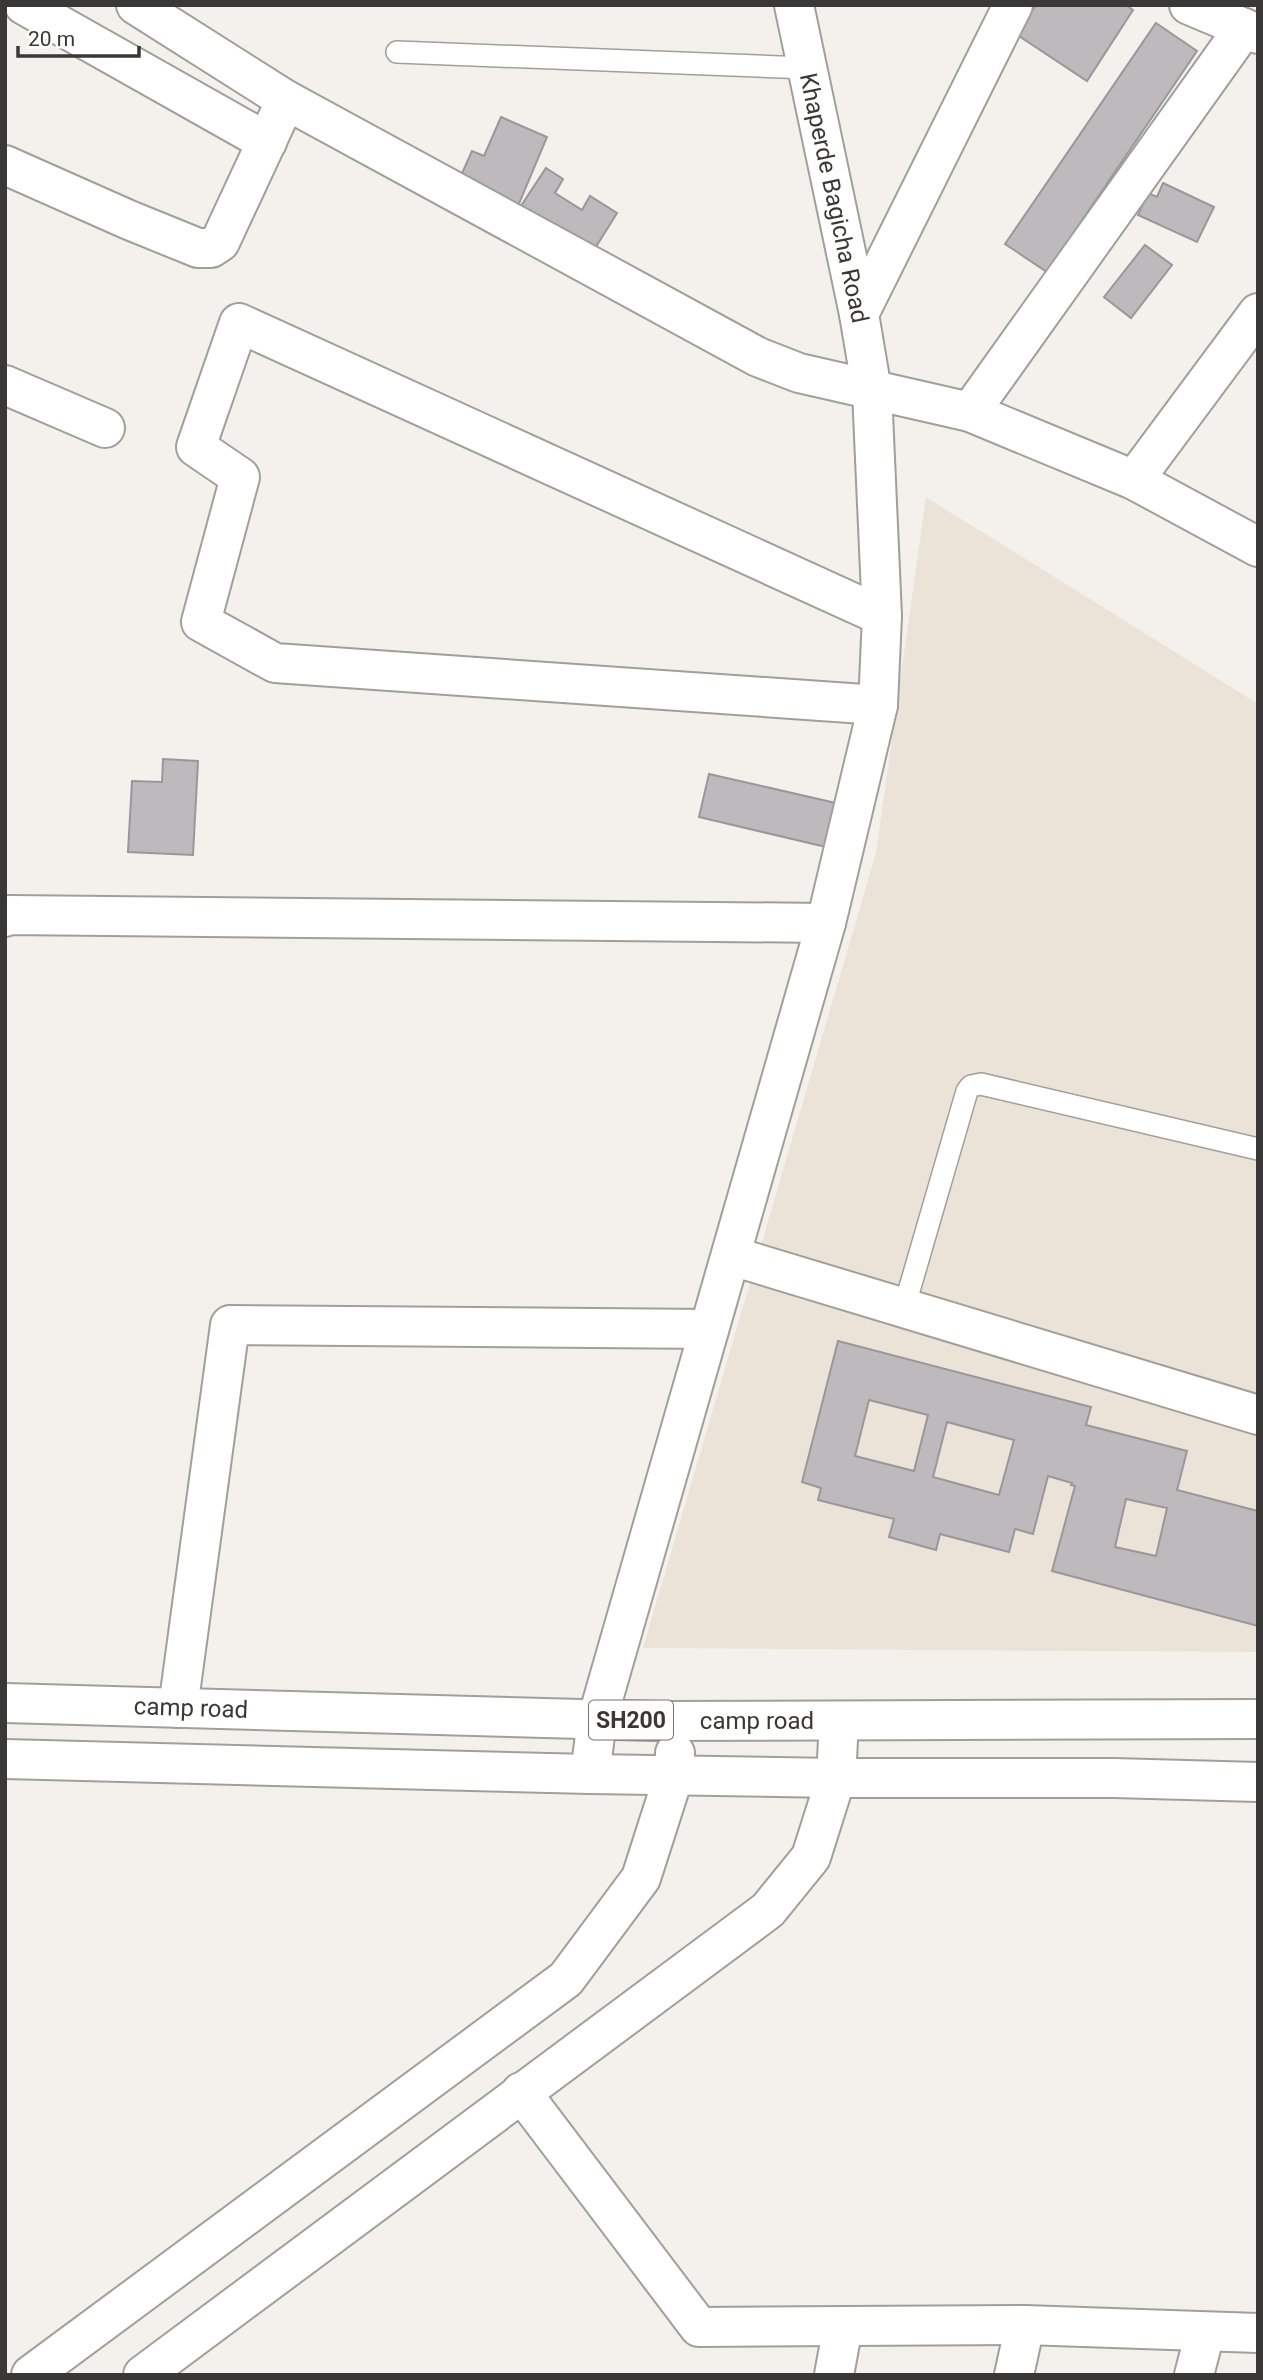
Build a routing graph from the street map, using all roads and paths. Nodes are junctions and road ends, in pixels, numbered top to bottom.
1 (24, 5) edge
2 (135, 5) edge
3 (794, 5) edge
4 (1013, 5) edge
5 (1189, 5) edge
6 (1251, 31) edge
7 (397, 52) dead end
8 (806, 68) junction
9 (286, 100) junction
10 (267, 142) junction
11 (5, 165) edge
12 (1258, 313) edge
13 (859, 314) junction
14 (5, 385) edge
15 (872, 391) junction
16 (970, 412) junction
17 (105, 428) dead end
18 (1134, 480) junction
19 (1258, 547) edge
20 (882, 616) junction
21 (878, 705) junction
22 (5, 917) edge
23 (826, 923) junction
24 (1258, 1149) edge
25 (732, 1256) junction
26 (904, 1308) junction
27 (709, 1329) junction
28 (1258, 1415) edge
29 (5, 1703) edge
30 (178, 1708) junction
31 (392, 1714) junction
32 (1258, 1719) edge
33 (597, 1720) junction
34 (677, 1721) junction
35 (763, 1721) junction
36 (839, 1721) junction
37 (5, 1759) edge
38 (390, 1769) junction
39 (590, 1774) junction
40 (674, 1775) junction
41 (760, 1775) junction
42 (836, 1778) junction
43 (1258, 1782) edge
44 (521, 2092) junction
45 (1025, 2325) junction
46 (844, 2326) junction
47 (1205, 2333) junction
48 (1258, 2333) edge
49 (31, 2375) edge
50 (143, 2375) edge
51 (834, 2375) edge
52 (1014, 2375) edge
53 (1194, 2375) edge

1 - 10 street
2 - 9 street
3 - 8 street, Khaperde Bagicha Road
4 - 13 street
5 - 6 street
6 - 16 street
7 - 8 lane
8 - 13 street, Khaperde Bagicha Road
9 - 10 street
9 - 15 street
10 - 11 street
12 - 18 street
13 - 15 street, Khaperde Bagicha Road
14 - 17 street
15 - 16 street
15 - 20 street, Khaperde Bagicha Road
16 - 18 street
18 - 19 street
20 - 21 street, Khaperde Bagicha Road
20 - 21 street
21 - 23 street, Khaperde Bagicha Road
22 - 23 street
23 - 25 street, Khaperde Bagicha Road
24 - 26 lane
25 - 26 street
25 - 27 street, Khaperde Bagicha Road
26 - 28 street
27 - 30 street
27 - 33 street, Khaperde Bagicha Road
29 - 30 street, camp road / SH200
30 - 31 street, camp road / SH200
31 - 33 street, camp road / SH200
31 - 38 street
32 - 36 street, camp road / SH200
33 - 34 street, camp road / SH200
33 - 39 street, Khaperde Bagicha Road
34 - 35 street, camp road / SH200
34 - 40 street
35 - 36 street, camp road / SH200
35 - 41 street
36 - 42 street
37 - 38 street, SH200
38 - 39 street, SH200
39 - 40 street, SH200
40 - 41 street, SH200
40 - 49 street
41 - 42 street, SH200
42 - 43 street, SH200
42 - 44 street
44 - 46 street
44 - 50 street
45 - 46 street
45 - 47 street
45 - 52 street
46 - 51 street
47 - 48 street
47 - 53 street

